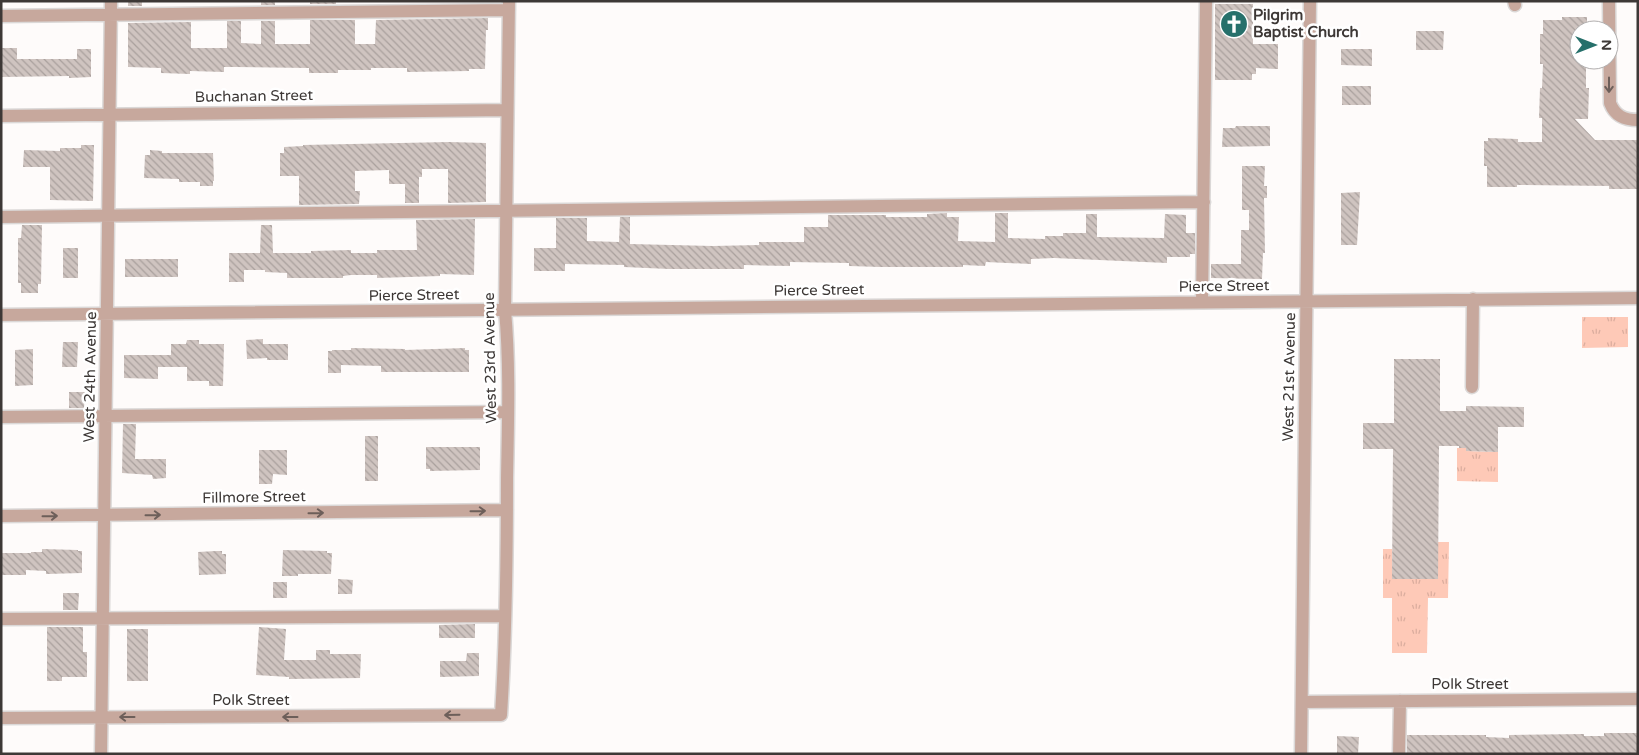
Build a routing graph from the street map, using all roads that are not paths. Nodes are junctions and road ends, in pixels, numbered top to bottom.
1 (111, 1) edge
2 (1206, 1) edge
3 (1310, 1) edge
4 (1609, 1) edge
5 (509, 6) edge
6 (1, 16) edge
7 (111, 16) junction
8 (507, 110) junction
9 (110, 114) junction
10 (1, 116) edge
11 (1638, 120) edge
12 (1204, 202) junction
13 (506, 210) junction
14 (108, 215) junction
15 (1, 217) edge
16 (1638, 298) edge
17 (1473, 300) junction
18 (1306, 301) junction
19 (1202, 302) junction
20 (505, 310) junction
21 (107, 314) junction
22 (1, 315) edge
23 (1472, 387) dead end
24 (508, 412) junction
25 (105, 416) junction
26 (1, 417) edge
27 (507, 510) junction
28 (104, 515) junction
29 (1, 516) edge
30 (505, 616) junction
31 (103, 618) junction
32 (1, 619) edge
33 (1638, 699) edge
34 (1400, 701) junction
35 (1302, 702) junction
36 (501, 715) joint
37 (102, 716) junction
38 (1, 718) edge
39 (101, 754) edge
40 (1301, 754) edge
41 (1399, 754) edge

1 - 7 street, West 24th Avenue
2 - 12 street
3 - 18 street, West 21st Avenue
4 -> 11 street
5 - 7 street
5 - 8 street, West 23rd Avenue
6 - 7 street
7 - 9 street, West 24th Avenue
8 - 9 street, Buchanan Street
8 - 13 street, West 23rd Avenue
9 - 10 street, Buchanan Street
9 - 14 street, West 24th Avenue
12 - 13 street
12 - 19 street
13 - 14 street
13 - 20 street, West 23rd Avenue
14 - 15 street
14 - 21 street, West 24th Avenue
16 - 17 street, Pierce Street
17 - 18 street, Pierce Street
17 - 23 street
18 - 19 street, Pierce Street
18 - 35 street, West 21st Avenue
19 - 20 street, Pierce Street
20 - 21 street, Pierce Street
20 - 24 street, West 23rd Avenue
21 - 22 street, Pierce Street
21 - 25 street, West 24th Avenue
24 - 25 street
24 - 27 street, West 23rd Avenue
25 - 26 street
25 - 28 street, West 24th Avenue
28 -> 27 street, Fillmore Street
27 - 30 street, West 23rd Avenue
29 -> 28 street, Fillmore Street
28 - 31 street, West 24th Avenue
30 - 31 street
30 - 36 street, West 23rd Avenue
31 - 32 street
31 - 37 street, West 24th Avenue
33 - 34 street, Polk Street
34 - 35 street, Polk Street
34 - 41 street
35 - 40 street, West 21st Avenue
36 -> 37 street, Polk Street
37 - 38 street, Polk Street
37 - 39 street, West 24th Avenue

